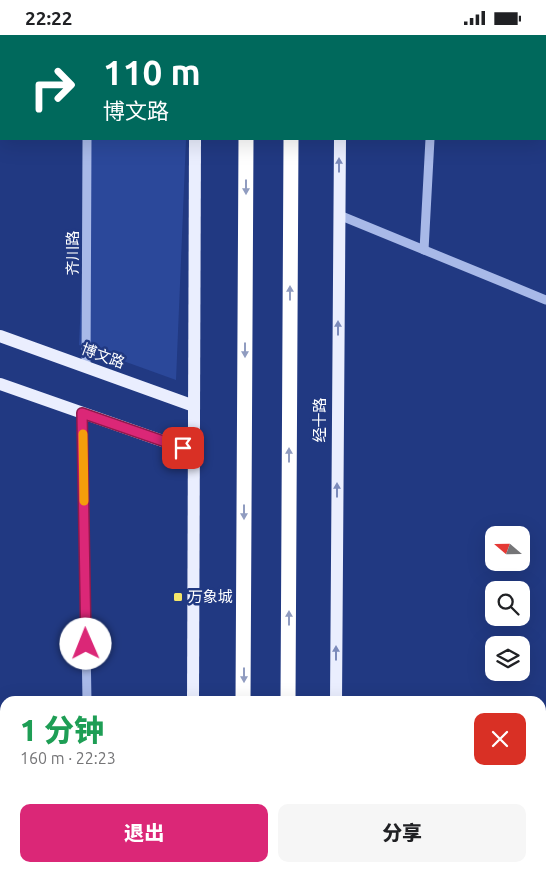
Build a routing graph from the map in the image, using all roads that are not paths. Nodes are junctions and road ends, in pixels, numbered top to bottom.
1 (87, 140) edge
2 (195, 140) edge
3 (246, 140) edge
4 (291, 140) edge
5 (340, 140) edge
6 (430, 140) edge
7 (339, 215) junction
8 (424, 250) junction
9 (546, 300) edge
10 (0, 336) edge
11 (86, 367) junction
12 (0, 384) edge
13 (194, 406) junction
14 (82, 413) junction
15 (194, 452) junction
16 (87, 696) edge
17 (193, 696) edge
18 (244, 696) edge
19 (288, 696) edge
20 (336, 696) edge

1 - 11 street, 齐川路
2 - 13 main road
3 -> 18 highway
19 -> 4 highway, 经十路
7 -> 5 main road, 经十路
6 - 8 street
7 - 8 street
20 -> 7 main road, 经十路
8 - 9 street
10 - 11 main road, 博文路
11 - 13 main road, 博文路
12 - 14 main road
13 - 15 main road
14 - 15 main road
14 - 16 street
15 - 17 main road

